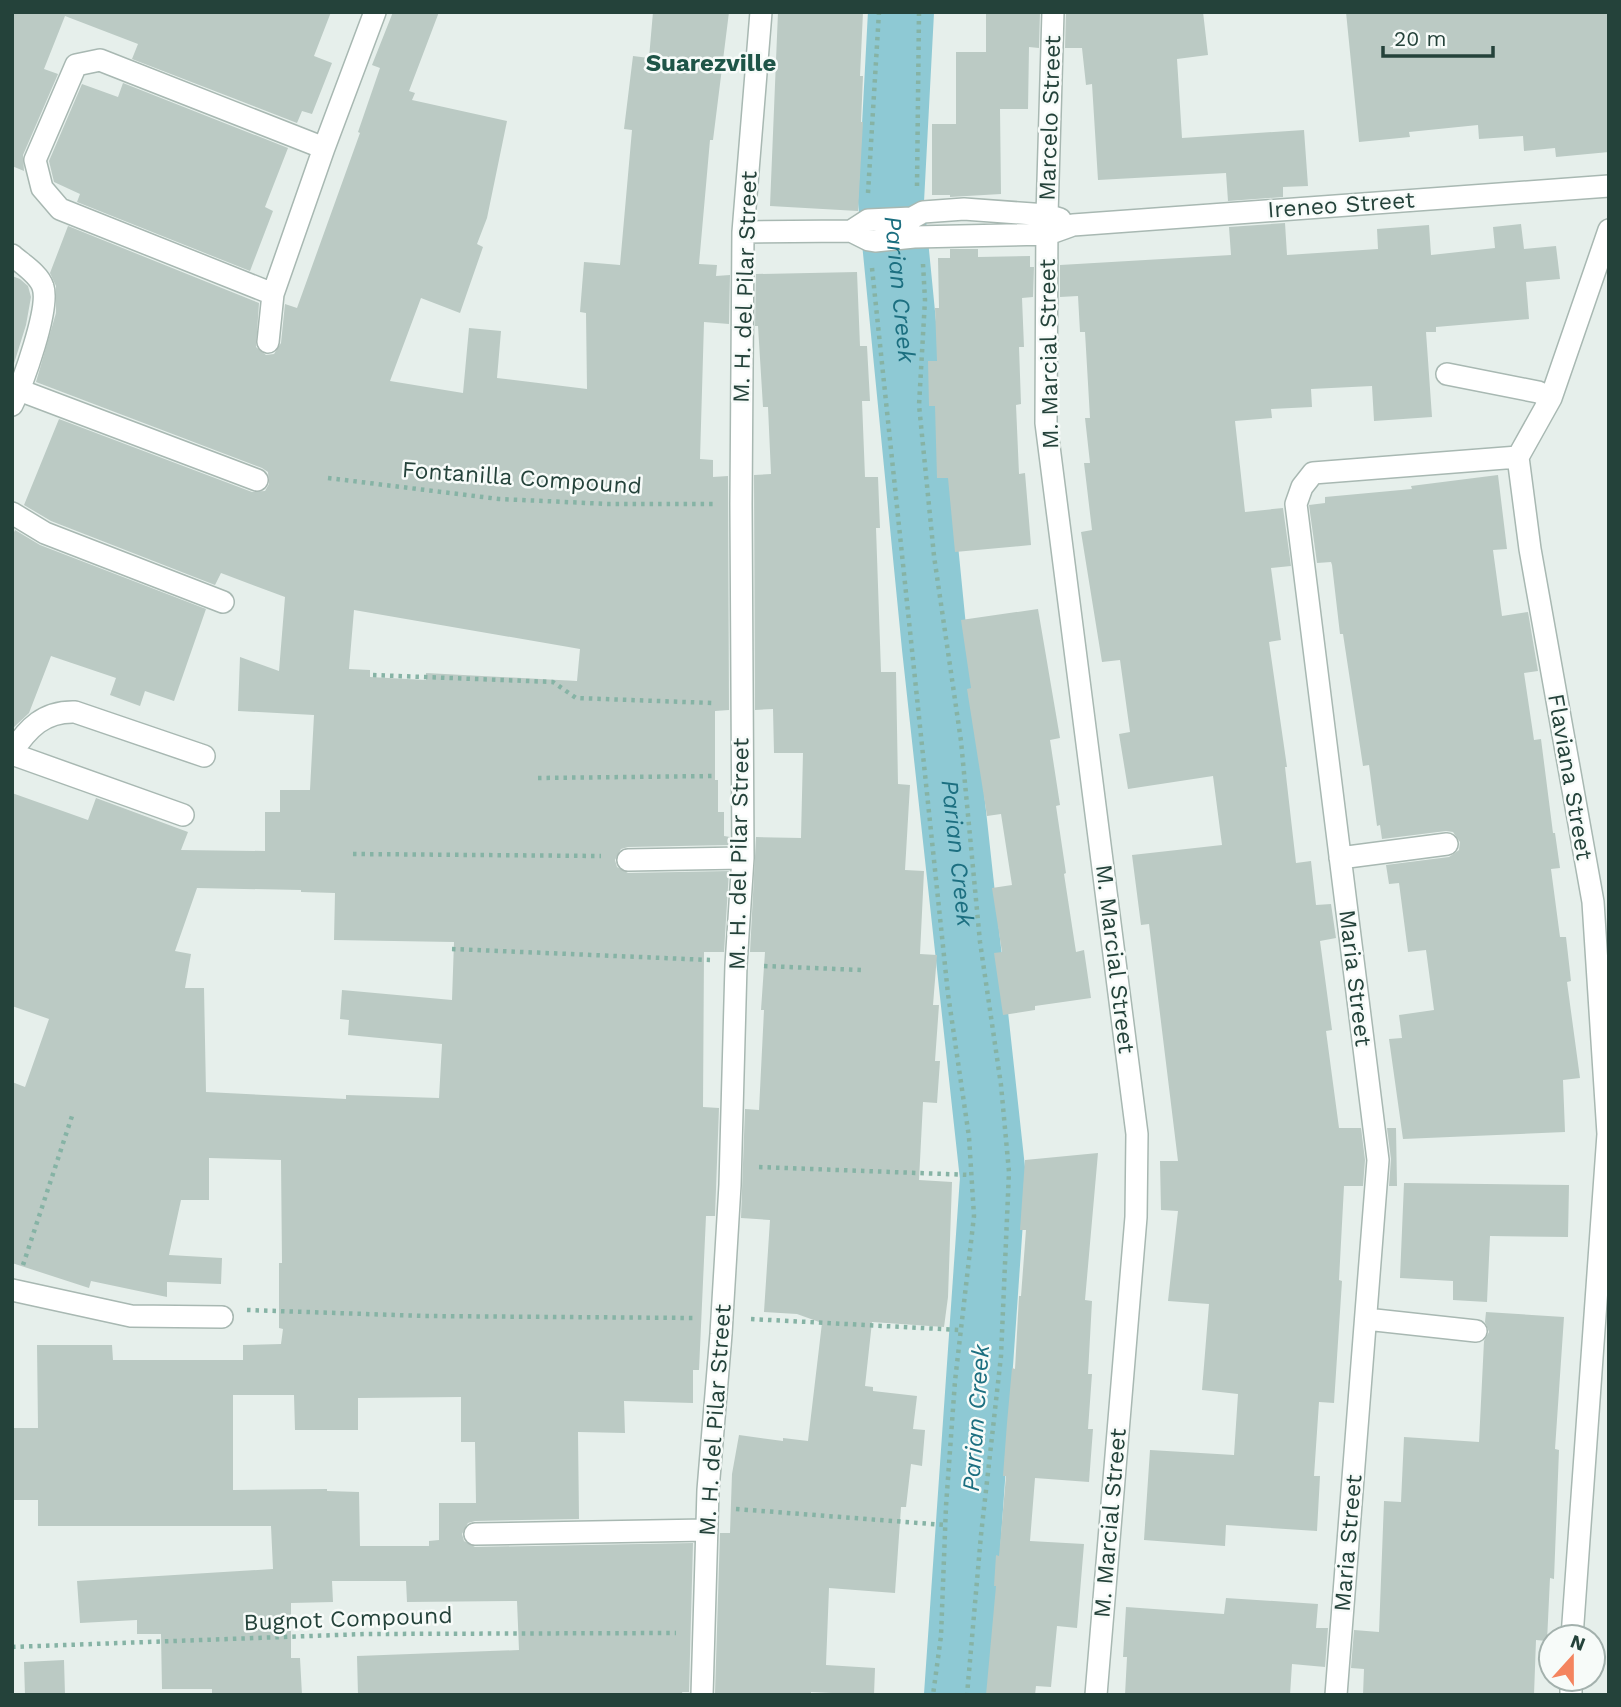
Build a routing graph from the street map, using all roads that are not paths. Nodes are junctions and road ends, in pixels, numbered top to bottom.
1 (375, 12) edge
2 (761, 12) edge
3 (1053, 12) edge
4 (324, 148) junction
5 (1609, 186) edge
6 (1047, 224) junction
7 (1609, 230) edge
8 (743, 232) junction
9 (12, 255) edge
10 (273, 294) junction
11 (268, 342) dead end
12 (1447, 374) dead end
13 (16, 397) edge
14 (1551, 398) junction
15 (1518, 457) junction
16 (257, 480) dead end
17 (12, 513) edge
18 (223, 602) dead end
19 (12, 753) edge
20 (204, 756) dead end
21 (183, 816) dead end
22 (1447, 844) dead end
23 (1340, 858) junction
24 (743, 859) junction
25 (628, 860) road end
26 (1607, 1086) edge
27 (13, 1290) edge
28 (222, 1317) road end
29 (1366, 1319) junction
30 (1476, 1331) dead end
31 (1601, 1355) edge
32 (706, 1530) junction
33 (475, 1534) dead end
34 (1573, 1623) edge
35 (702, 1695) edge
36 (1096, 1695) edge
37 (1336, 1695) edge

1 - 4 street
2 - 8 street, M. H. del Pilar Street
3 - 6 street, Marcelo Street
4 - 10 street
4 - 10 street
5 - 6 street, Ireneo Street
6 - 8 street, Ireneo Street
6 - 36 street, M. Marcial Street
7 - 14 street
8 - 24 street, M. H. del Pilar Street
9 - 13 street
10 - 11 street
12 - 14 street
13 - 16 street
14 - 15 street
15 - 23 street, Maria Street
15 - 26 street, Flaviana Street
17 - 18 street
19 - 20 street
19 - 21 street
22 - 23 street
23 - 29 street, Maria Street
24 - 25 street
24 - 32 street, M. H. del Pilar Street
26 - 31 street, Flaviana Street
27 - 28 street
29 - 30 street
29 - 37 street, Maria Street
31 - 34 street, Flaviana Street
32 - 33 street
32 - 35 street, M. H. del Pilar Street

